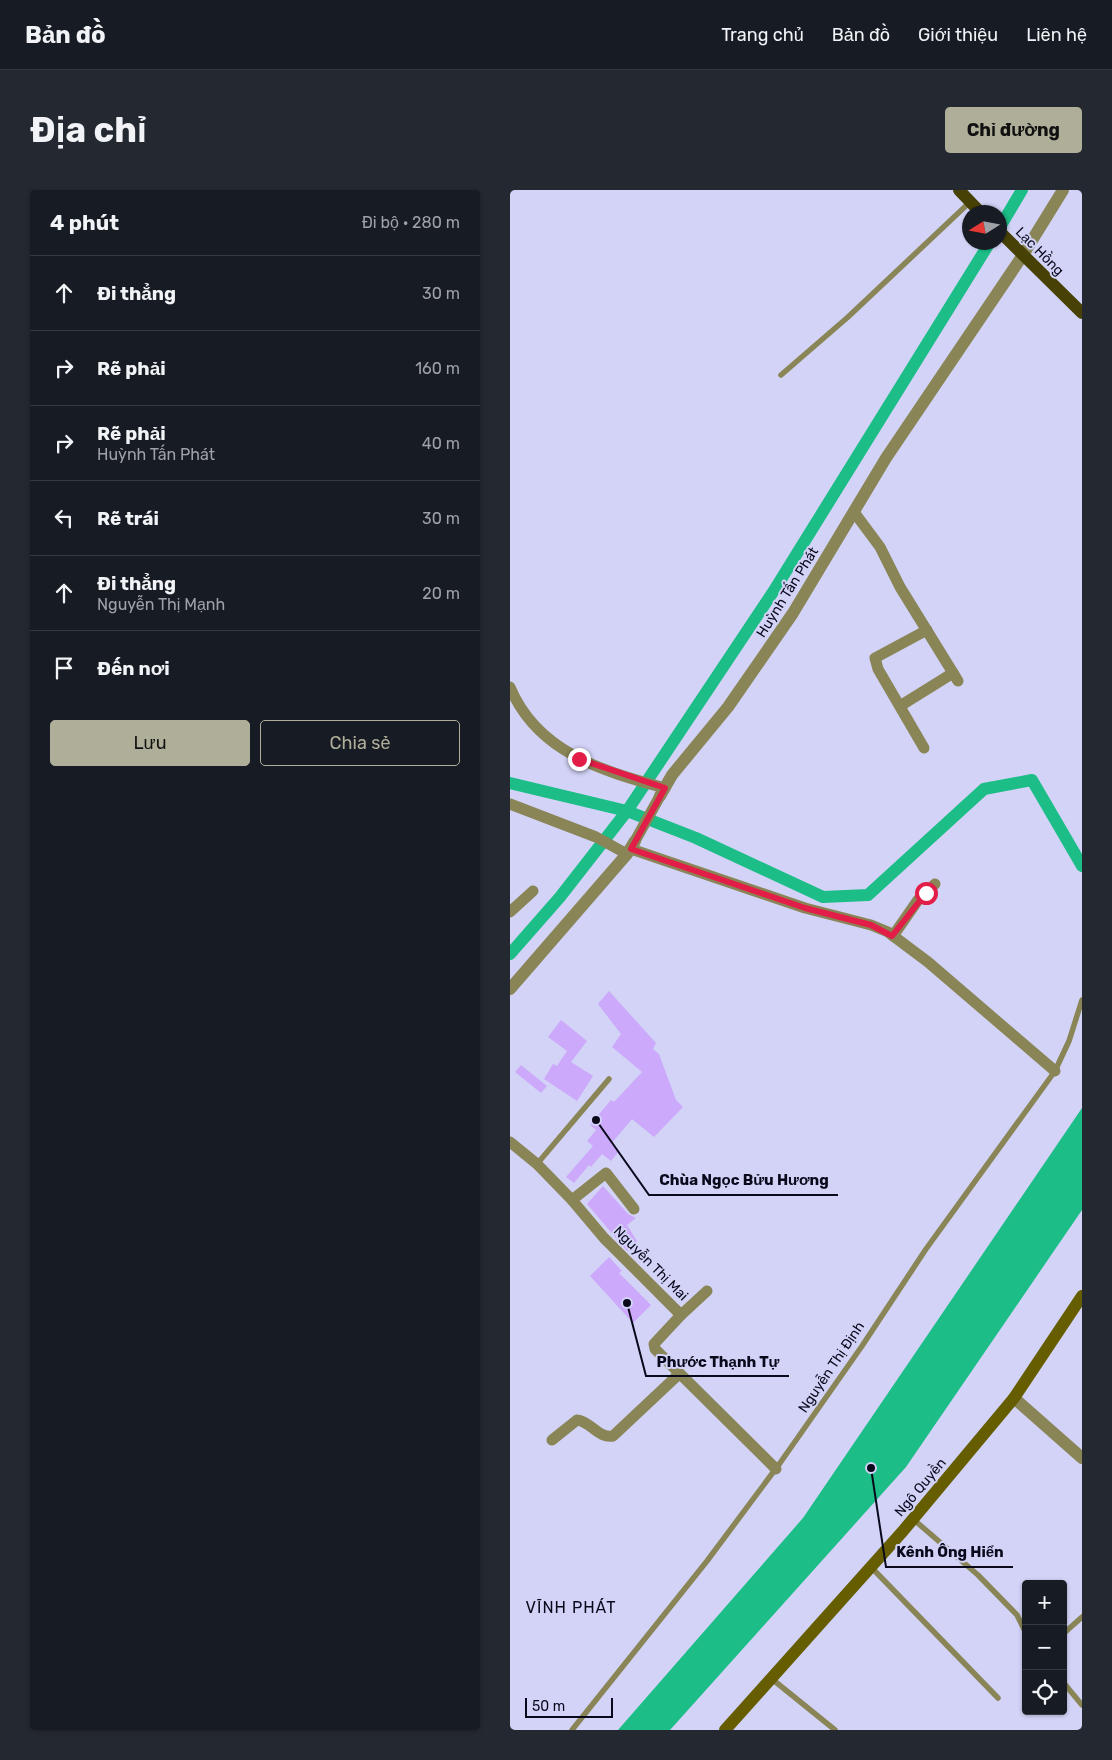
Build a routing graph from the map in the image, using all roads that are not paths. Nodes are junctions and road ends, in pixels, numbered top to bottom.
1 (959, 190) edge
2 (1063, 190) edge
3 (970, 202) junction
4 (973, 205) edge
5 (1007, 239) edge
6 (1023, 255) junction
7 (1082, 313) edge
8 (781, 375) dead end
9 (854, 512) junction
10 (927, 630) junction
11 (510, 687) edge
12 (900, 706) junction
13 (924, 748) dead end
14 (662, 792) junction
15 (510, 804) edge
16 (628, 849) junction
17 (935, 884) dead end
18 (533, 891) dead end
19 (510, 912) edge
20 (892, 936) junction
21 (510, 989) edge
22 (1082, 1000) edge
23 (1055, 1070) junction
24 (609, 1079) dead end
25 (510, 1142) edge
26 (537, 1164) junction
27 (572, 1200) junction
28 (634, 1209) dead end
29 (706, 1291) dead end
30 (1082, 1296) edge
31 (681, 1315) junction
32 (679, 1374) junction
33 (1014, 1398) junction
34 (552, 1440) dead end
35 (1082, 1458) edge
36 (776, 1469) junction
37 (912, 1519) junction
38 (871, 1567) junction
39 (1082, 1617) edge
40 (1022, 1625) edge
41 (1067, 1630) edge
42 (772, 1679) junction
43 (1067, 1687) edge
44 (998, 1698) dead end
45 (1082, 1705) edge
46 (572, 1730) edge
47 (725, 1730) edge
48 (835, 1730) edge

1 - 3 main road
2 - 6 street, Huỳnh Tấn Phát
3 - 4 main road
3 - 8 lane
5 - 6 main road, Lạc Hồng
6 - 7 main road, Lạc Hồng
6 - 9 street, Huỳnh Tấn Phát
9 - 10 street
9 - 14 street, Huỳnh Tấn Phát
10 - 12 street
10 - 12 street
11 - 14 street
12 - 13 street
14 - 16 street, Huỳnh Tấn Phát
15 - 16 street
16 - 20 street
16 - 21 street, Huỳnh Tấn Phát
17 - 20 street
18 - 19 street
20 - 23 street
22 - 23 lane, Nguyễn Thị Định
23 - 36 lane, Nguyễn Thị Định
24 - 26 lane
25 - 26 street, Nguyễn Thị Mai
26 - 27 street, Nguyễn Thị Mai
27 - 28 street
27 - 31 street, Nguyễn Thị Mai
29 - 31 street
30 - 33 main road, Ngô Quyền
31 - 32 street, Nguyễn Thị Mai
32 - 34 street
32 - 36 street, Nguyễn Thị Mai
33 - 35 street
33 - 37 main road, Ngô Quyền
36 - 46 lane, Nguyễn Thị Định
37 - 38 main road, Ngô Quyền
37 - 40 lane
38 - 42 main road, Ngô Quyền
38 - 44 lane
39 - 41 lane
42 - 47 main road, Ngô Quyền
42 - 48 lane
43 - 45 lane

